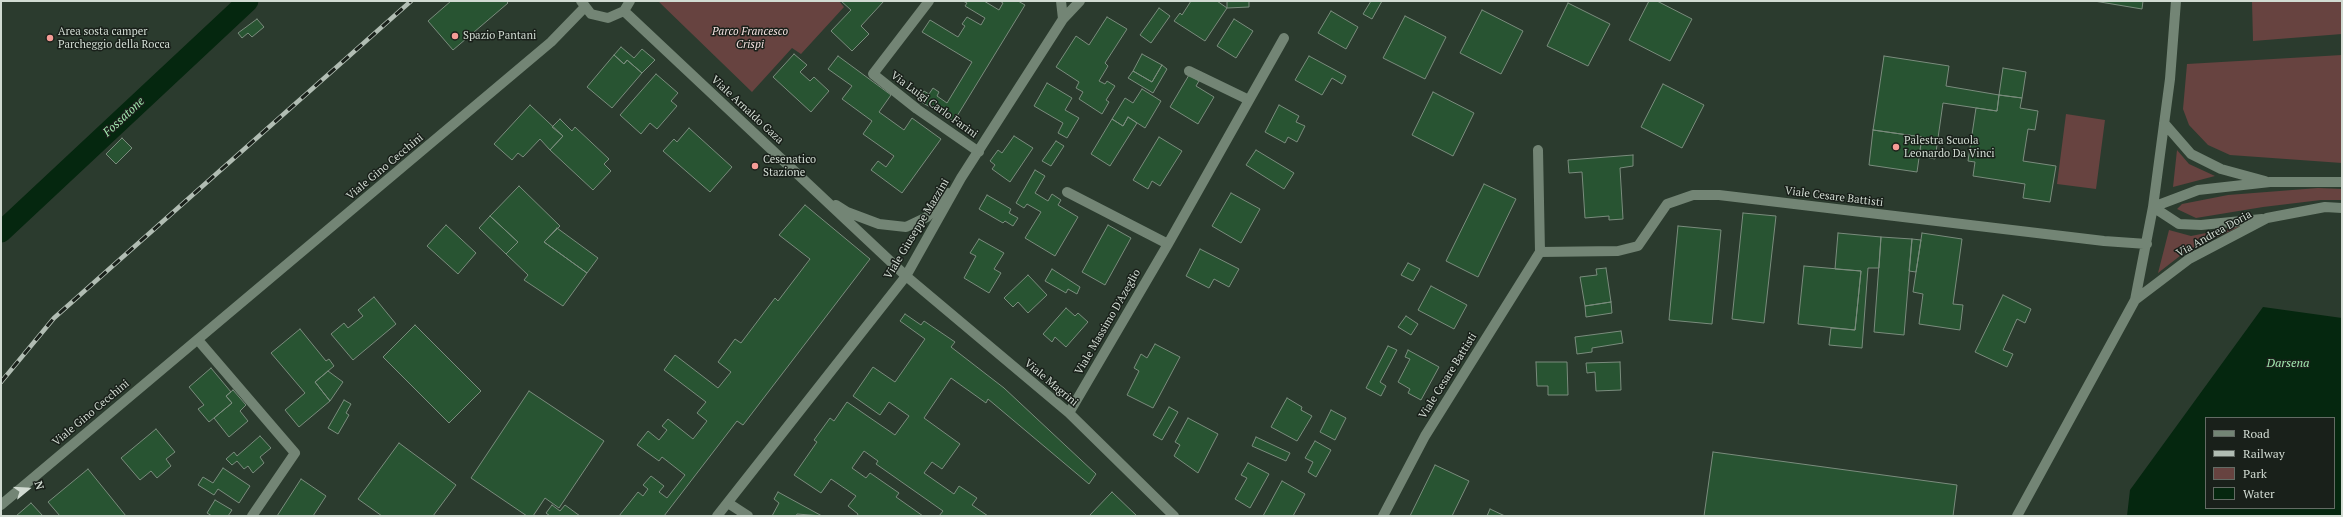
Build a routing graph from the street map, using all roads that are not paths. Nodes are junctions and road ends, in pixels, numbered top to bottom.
1 (630, 1) edge
2 (929, 1) edge
3 (1061, 1) edge
4 (1080, 1) edge
5 (2176, 1) edge
6 (583, 4) edge
7 (624, 11) junction
8 (1062, 19) junction
9 (1284, 38) dead end
10 (1189, 71) dead end
11 (1249, 100) junction
12 (2164, 123) junction
13 (1538, 150) dead end
14 (979, 152) junction
15 (961, 178) junction
16 (2270, 182) junction
17 (2342, 182) edge
18 (816, 192) junction
19 (1067, 192) dead end
20 (2154, 207) junction
21 (2342, 208) edge
22 (2268, 218) junction
23 (1168, 244) junction
24 (2147, 244) junction
25 (1540, 252) junction
26 (906, 276) junction
27 (2135, 300) junction
28 (198, 340) junction
29 (1069, 413) junction
30 (728, 503) junction
31 (1, 505) edge
32 (252, 516) edge
33 (717, 516) edge
34 (748, 516) edge
35 (1174, 516) edge
36 (1383, 516) edge
37 (2017, 516) edge

1 - 7 street
2 - 14 street, Via Luigi Carlo Farini
3 - 8 street
4 - 8 street, Viale Giuseppe Mazzini
5 - 12 street
6 - 7 street
6 - 28 street, Viale Gino Cecchini
7 - 18 street, Viale Arnaldo Gaza
8 - 14 street, Viale Giuseppe Mazzini
9 - 11 street, Viale Massimo D'Azeglio
10 - 11 street
11 - 23 street, Viale Massimo D'Azeglio
12 - 16 street
12 - 20 street
13 - 25 street
14 - 15 street, Viale Giuseppe Mazzini
15 - 18 street
15 - 26 street, Viale Giuseppe Mazzini
16 - 17 street
16 - 20 street
18 - 26 street, Viale Arnaldo Gaza
19 - 23 street
20 - 22 street, Via Andrea Doria
20 - 24 street
21 - 22 street, Via Andrea Doria
22 - 27 street, Via Andrea Doria
23 - 29 street, Viale Massimo D'Azeglio
24 - 25 street, Viale Cesare Battisti
24 - 27 street
25 - 36 street, Viale Cesare Battisti
26 - 29 street, Viale Magrini
26 - 30 street, Viale Giuseppe Mazzini
27 - 37 street
28 - 31 street, Viale Gino Cecchini
28 - 32 street
29 - 35 street, Viale Magrini
30 - 33 street, Viale Giuseppe Mazzini
30 - 34 street

